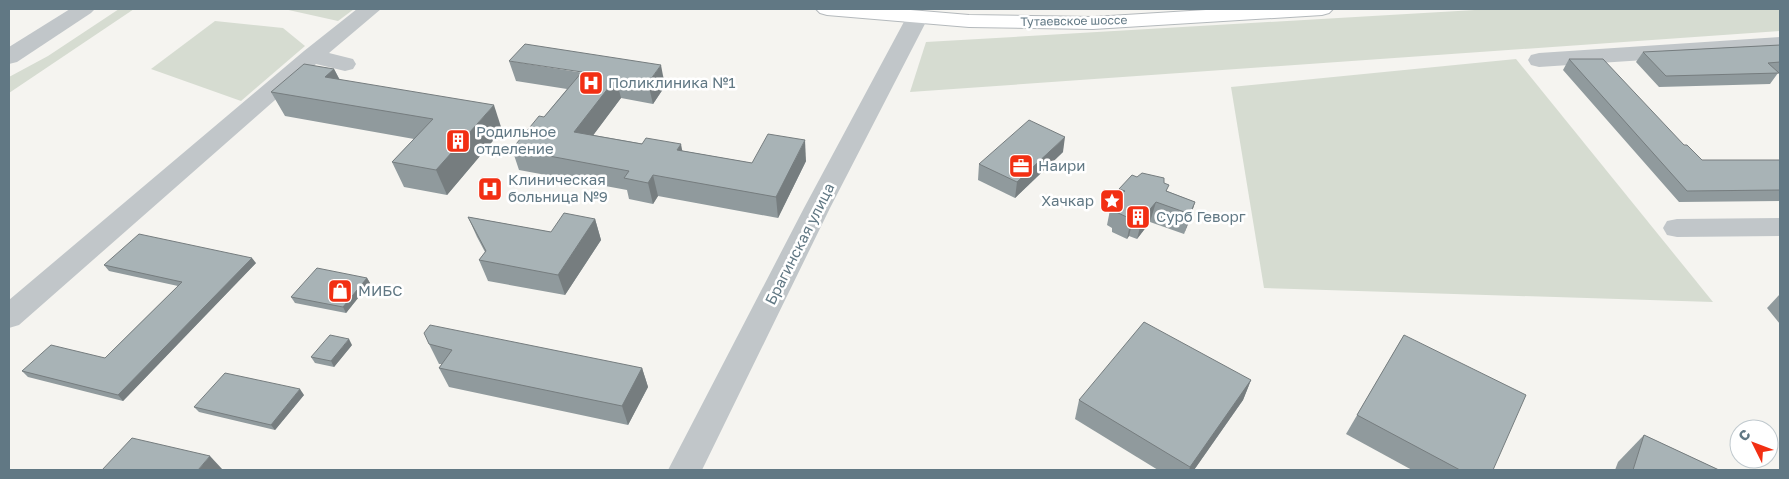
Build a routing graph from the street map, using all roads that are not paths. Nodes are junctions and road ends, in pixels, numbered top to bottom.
1 (84, 9) edge
2 (370, 9) edge
3 (827, 9) edge
4 (1322, 9) edge
5 (917, 18) junction
6 (1780, 44) edge
7 (312, 56) junction
8 (9, 57) edge
9 (1539, 60) dead end
10 (345, 64) dead end
11 (1780, 227) edge
12 (1677, 228) dead end
13 (9, 317) edge
14 (685, 470) edge

1 - 8 street
2 - 7 street
3 - 5 main road, Тутаевское шоссе
4 - 5 main road, Тутаевское шоссе
5 - 14 street, Брагинская улица
6 - 9 street
7 - 10 street
7 - 13 street
11 - 12 street

